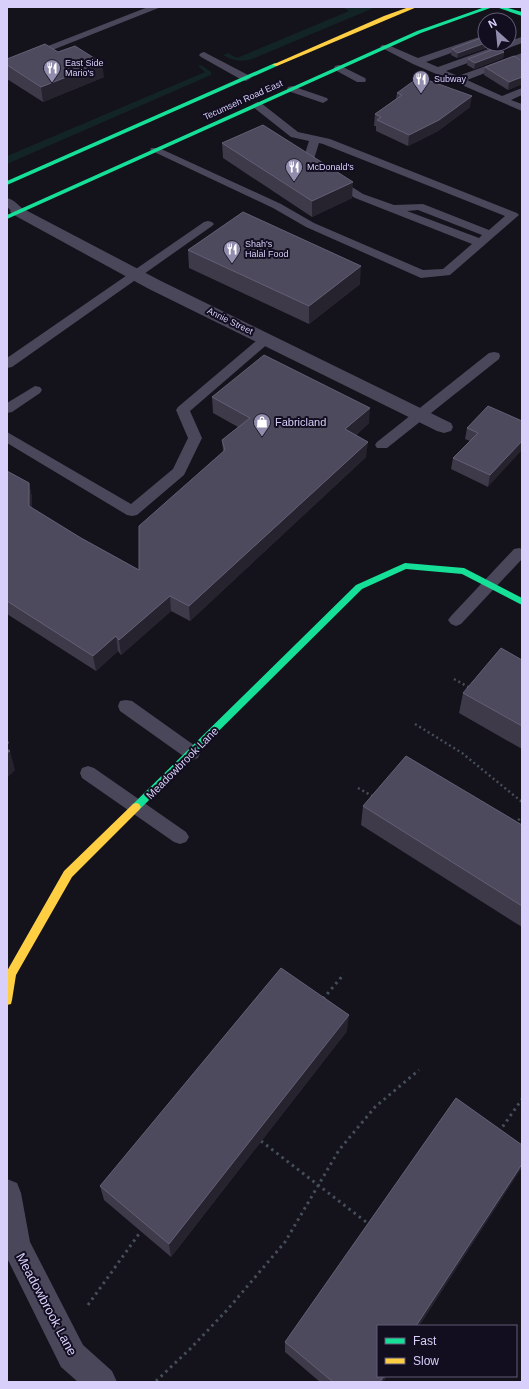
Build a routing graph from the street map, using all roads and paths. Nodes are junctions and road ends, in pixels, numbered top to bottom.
1 (156, 7) edge
2 (414, 7) edge
3 (490, 7) edge
4 (500, 7) edge
5 (522, 14) edge
6 (520, 36) edge
7 (477, 41) edge
8 (385, 47) junction
9 (204, 55) dead end
10 (522, 56) edge
11 (417, 62) junction
12 (7, 65) edge
13 (339, 68) junction
14 (437, 71) junction
15 (246, 78) junction
16 (361, 80) dead end
17 (458, 80) junction
18 (292, 89) junction
19 (522, 91) edge
20 (324, 100) dead end
21 (502, 100) junction
22 (256, 105) junction
23 (522, 108) edge
24 (315, 139) junction
25 (155, 150) junction
26 (7, 183) edge
27 (393, 208) junction
28 (11, 210) edge
29 (517, 213) edge
30 (208, 224) dead end
31 (490, 234) junction
32 (480, 243) junction
33 (136, 275) junction
34 (266, 339) junction
35 (494, 356) dead end
36 (7, 364) edge
37 (34, 390) dead end
38 (7, 409) edge
39 (420, 414) junction
40 (444, 426) dead end
41 (7, 437) edge
42 (382, 445) dead end
43 (519, 553) dead end
44 (490, 585) junction
45 (522, 602) edge
46 (456, 620) dead end
47 (454, 679) dead end
48 (471, 689) edge
49 (126, 706) dead end
50 (415, 724) dead end
51 (192, 752) junction
52 (88, 772) dead end
53 (358, 788) dead end
54 (375, 798) edge
55 (522, 802) edge
56 (137, 807) junction
57 (522, 816) edge
58 (513, 826) edge
59 (180, 837) dead end
60 (344, 974) dead end
61 (7, 1000) edge
62 (320, 1003) edge
63 (419, 1070) dead end
64 (522, 1099) edge
65 (496, 1136) edge
66 (261, 1141) edge
67 (319, 1187) junction
68 (7, 1193) edge
69 (372, 1227) edge
70 (141, 1231) edge
71 (88, 1305) dead end
72 (156, 1381) dead end
73 (101, 1382) edge

1 - 12 lane
2 - 15 main road, Tecumseh Road East
3 - 8 main road, Tecumseh Road East
4 - 5 main road
6 - 14 lane
7 - 11 lane
8 - 11 lane
8 - 13 main road, Tecumseh Road East
9 - 15 lane
10 - 17 lane
11 - 14 lane
13 - 16 lane
13 - 18 main road, Tecumseh Road East
14 - 17 lane
15 - 26 main road, Tecumseh Road East
17 - 21 lane
18 - 20 lane
18 - 22 main road, Tecumseh Road East
19 - 21 lane
21 - 23 lane
22 - 24 lane
22 - 25 main road, Tecumseh Road East
24 - 27 lane
24 - 29 lane
25 - 28 main road, Tecumseh Road East
25 - 32 lane
27 - 31 lane
27 - 32 lane
28 - 33 street, Annie Street
29 - 31 lane
30 - 33 lane
31 - 32 lane
33 - 34 street, Annie Street
33 - 36 lane
34 - 39 street, Annie Street
34 - 41 lane
35 - 39 lane
37 - 38 lane
39 - 40 street, Annie Street
39 - 42 lane
43 - 44 lane
44 - 45 main road
44 - 46 lane
44 - 51 main road, Meadowbrook Lane
47 - 48 path
49 - 51 lane
50 - 55 path
51 - 56 main road, Meadowbrook Lane
52 - 56 lane
53 - 54 path
56 - 59 lane
56 - 61 main road, Meadowbrook Lane
57 - 58 path
60 - 62 path
63 - 67 path
64 - 65 path
66 - 67 path
67 - 69 path
67 - 72 path
68 - 73 street, Meadowbrook Lane
70 - 71 path

